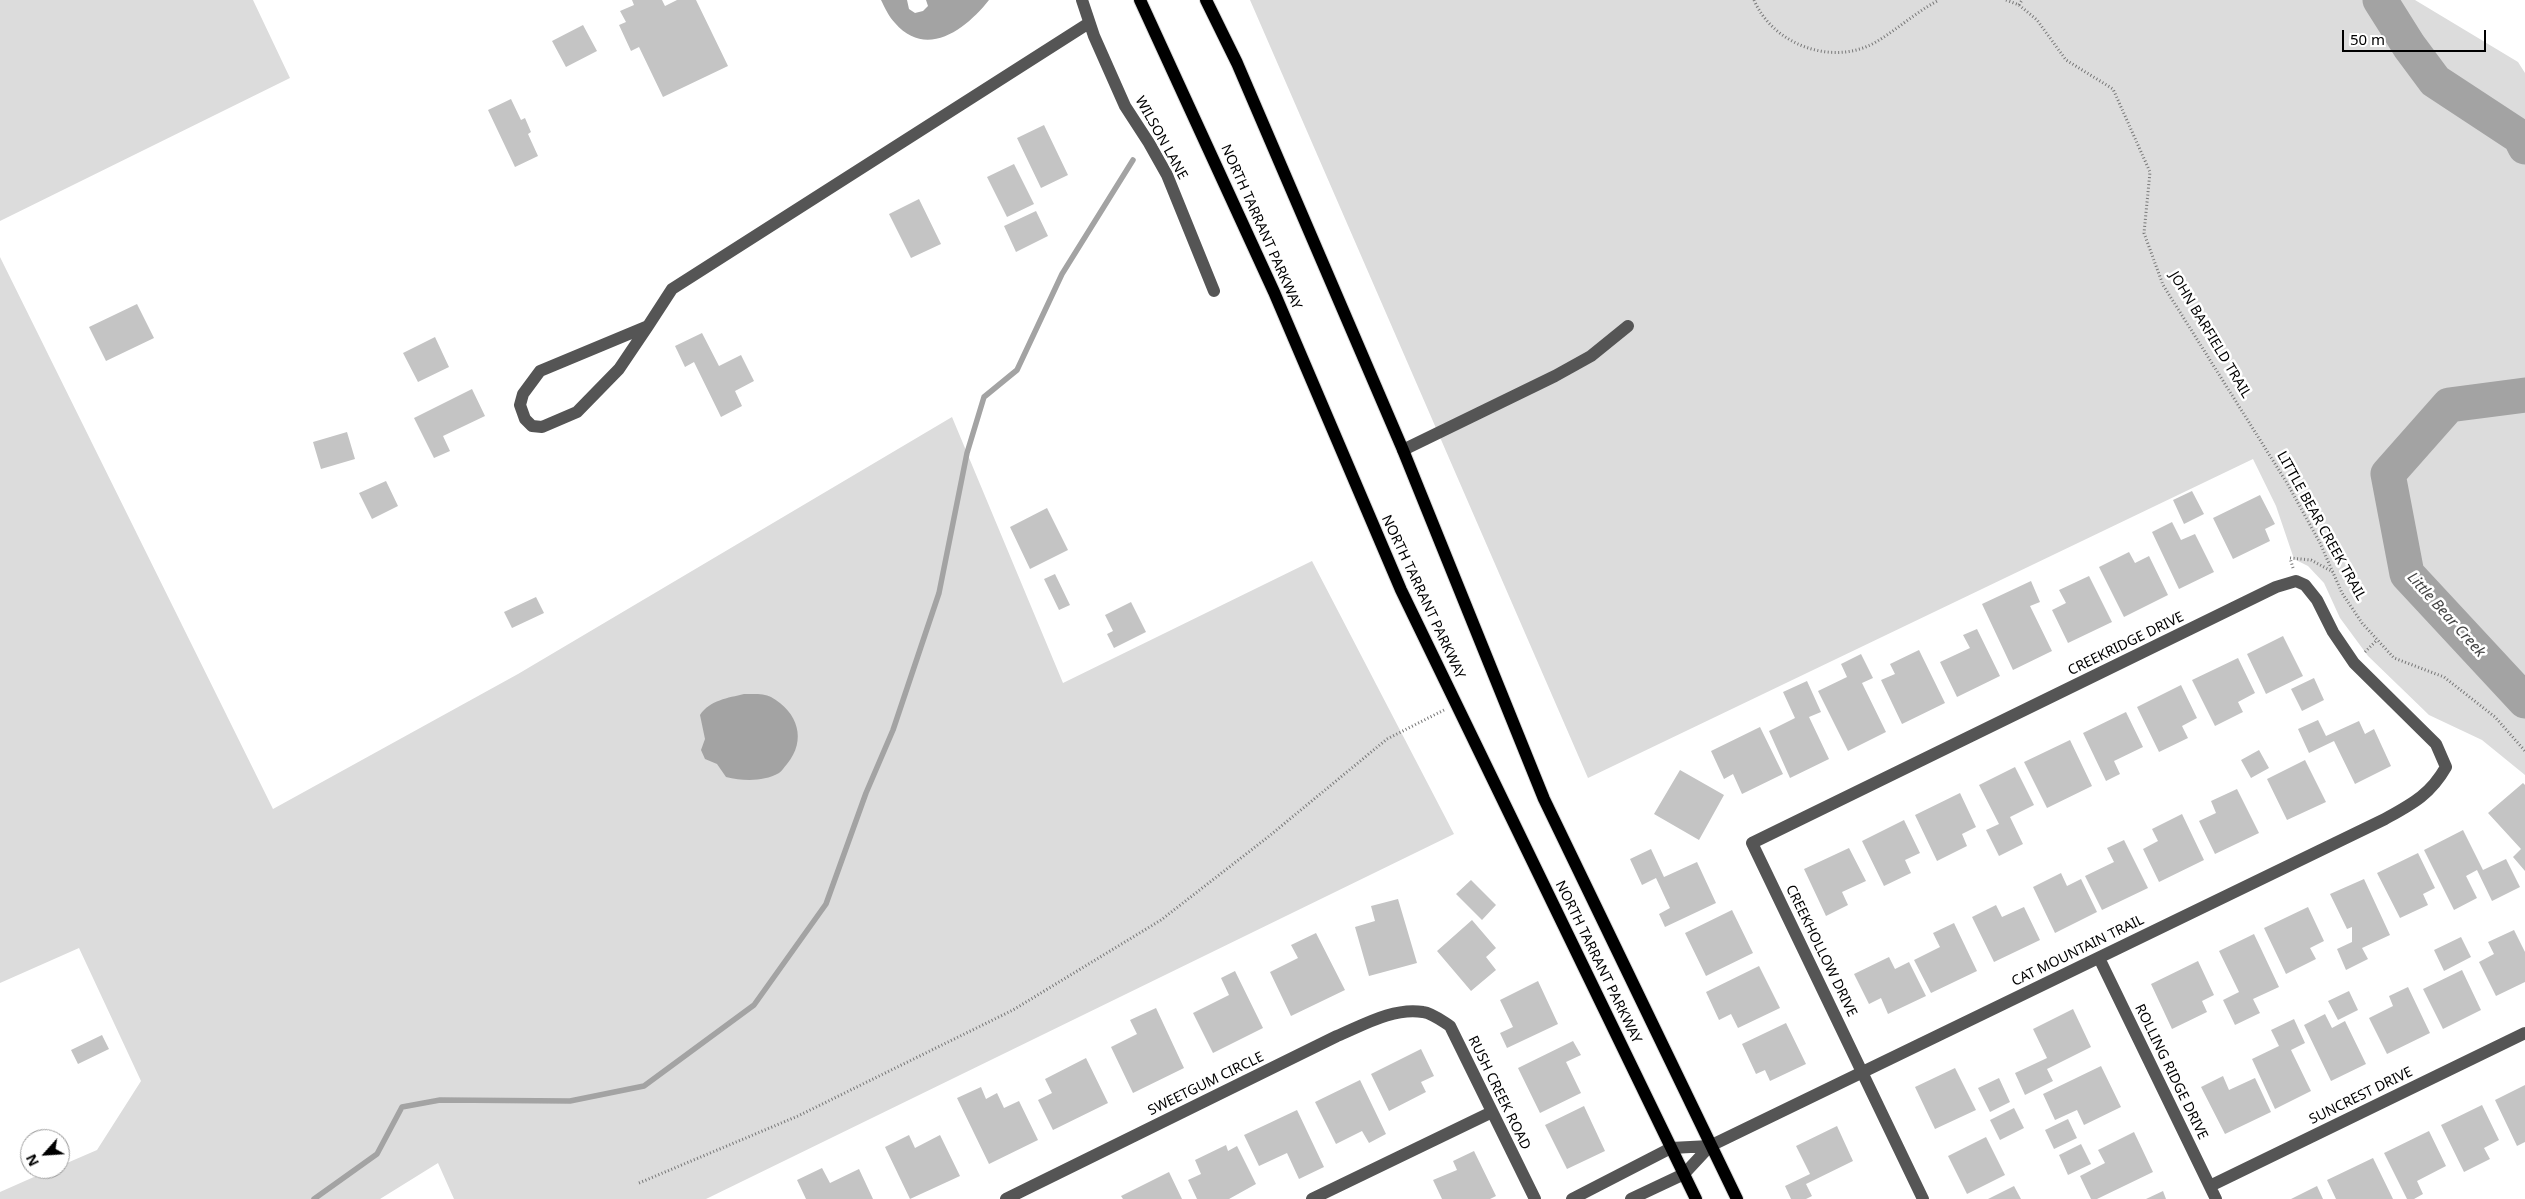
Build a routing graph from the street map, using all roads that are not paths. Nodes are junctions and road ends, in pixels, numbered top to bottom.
1 (1082, 0) edge
2 (1140, 0) edge
3 (1206, 0) edge
4 (1089, 23) junction
5 (1214, 291) dead end
6 (648, 326) junction
7 (1628, 326) dead end
8 (1403, 450) junction
9 (2446, 767) joint
10 (1752, 843) joint
11 (2099, 958) junction
12 (1424, 1012) joint
13 (2525, 1033) edge
14 (1862, 1072) junction
15 (1492, 1112) junction
16 (1710, 1146) junction
17 (1671, 1148) junction
18 (1684, 1174) junction
19 (2210, 1186) junction
20 (1006, 1199) edge
21 (1312, 1199) edge
22 (1535, 1199) edge
23 (1572, 1199) edge
24 (1631, 1199) edge
25 (1696, 1199) edge
26 (1736, 1199) edge
27 (1923, 1199) edge
28 (2216, 1199) edge

1 - 4 street, WILSON LANE
2 - 17 main road, NORTH TARRANT PARKWAY
3 - 8 main road, NORTH TARRANT PARKWAY
4 - 5 street, WILSON LANE
4 - 6 street
6 - 6 street
7 - 8 street
8 - 16 main road, NORTH TARRANT PARKWAY
9 - 10 street, CREEKRIDGE DRIVE
9 - 11 street, CAT MOUNTAIN TRAIL
10 - 14 street, CREEKHOLLOW DRIVE
11 - 14 street, CAT MOUNTAIN TRAIL
11 - 19 street, ROLLING RIDGE DRIVE
12 - 15 street, RUSH CREEK ROAD
12 - 20 street, SWEETGUM CIRCLE
13 - 19 street, SUNCREST DRIVE
14 - 16 street, CAT MOUNTAIN TRAIL
14 - 27 street, CREEKHOLLOW DRIVE
15 - 21 street
15 - 22 street, RUSH CREEK ROAD
16 - 17 street, CAT MOUNTAIN TRAIL
16 - 18 street, CAT MOUNTAIN TRAIL
16 - 26 main road, NORTH TARRANT PARKWAY
17 - 18 main road, NORTH TARRANT PARKWAY
17 - 23 street, CAT MOUNTAIN TRAIL
18 - 24 street, CAT MOUNTAIN TRAIL
18 - 25 main road, NORTH TARRANT PARKWAY
19 - 28 street, ROLLING RIDGE DRIVE

